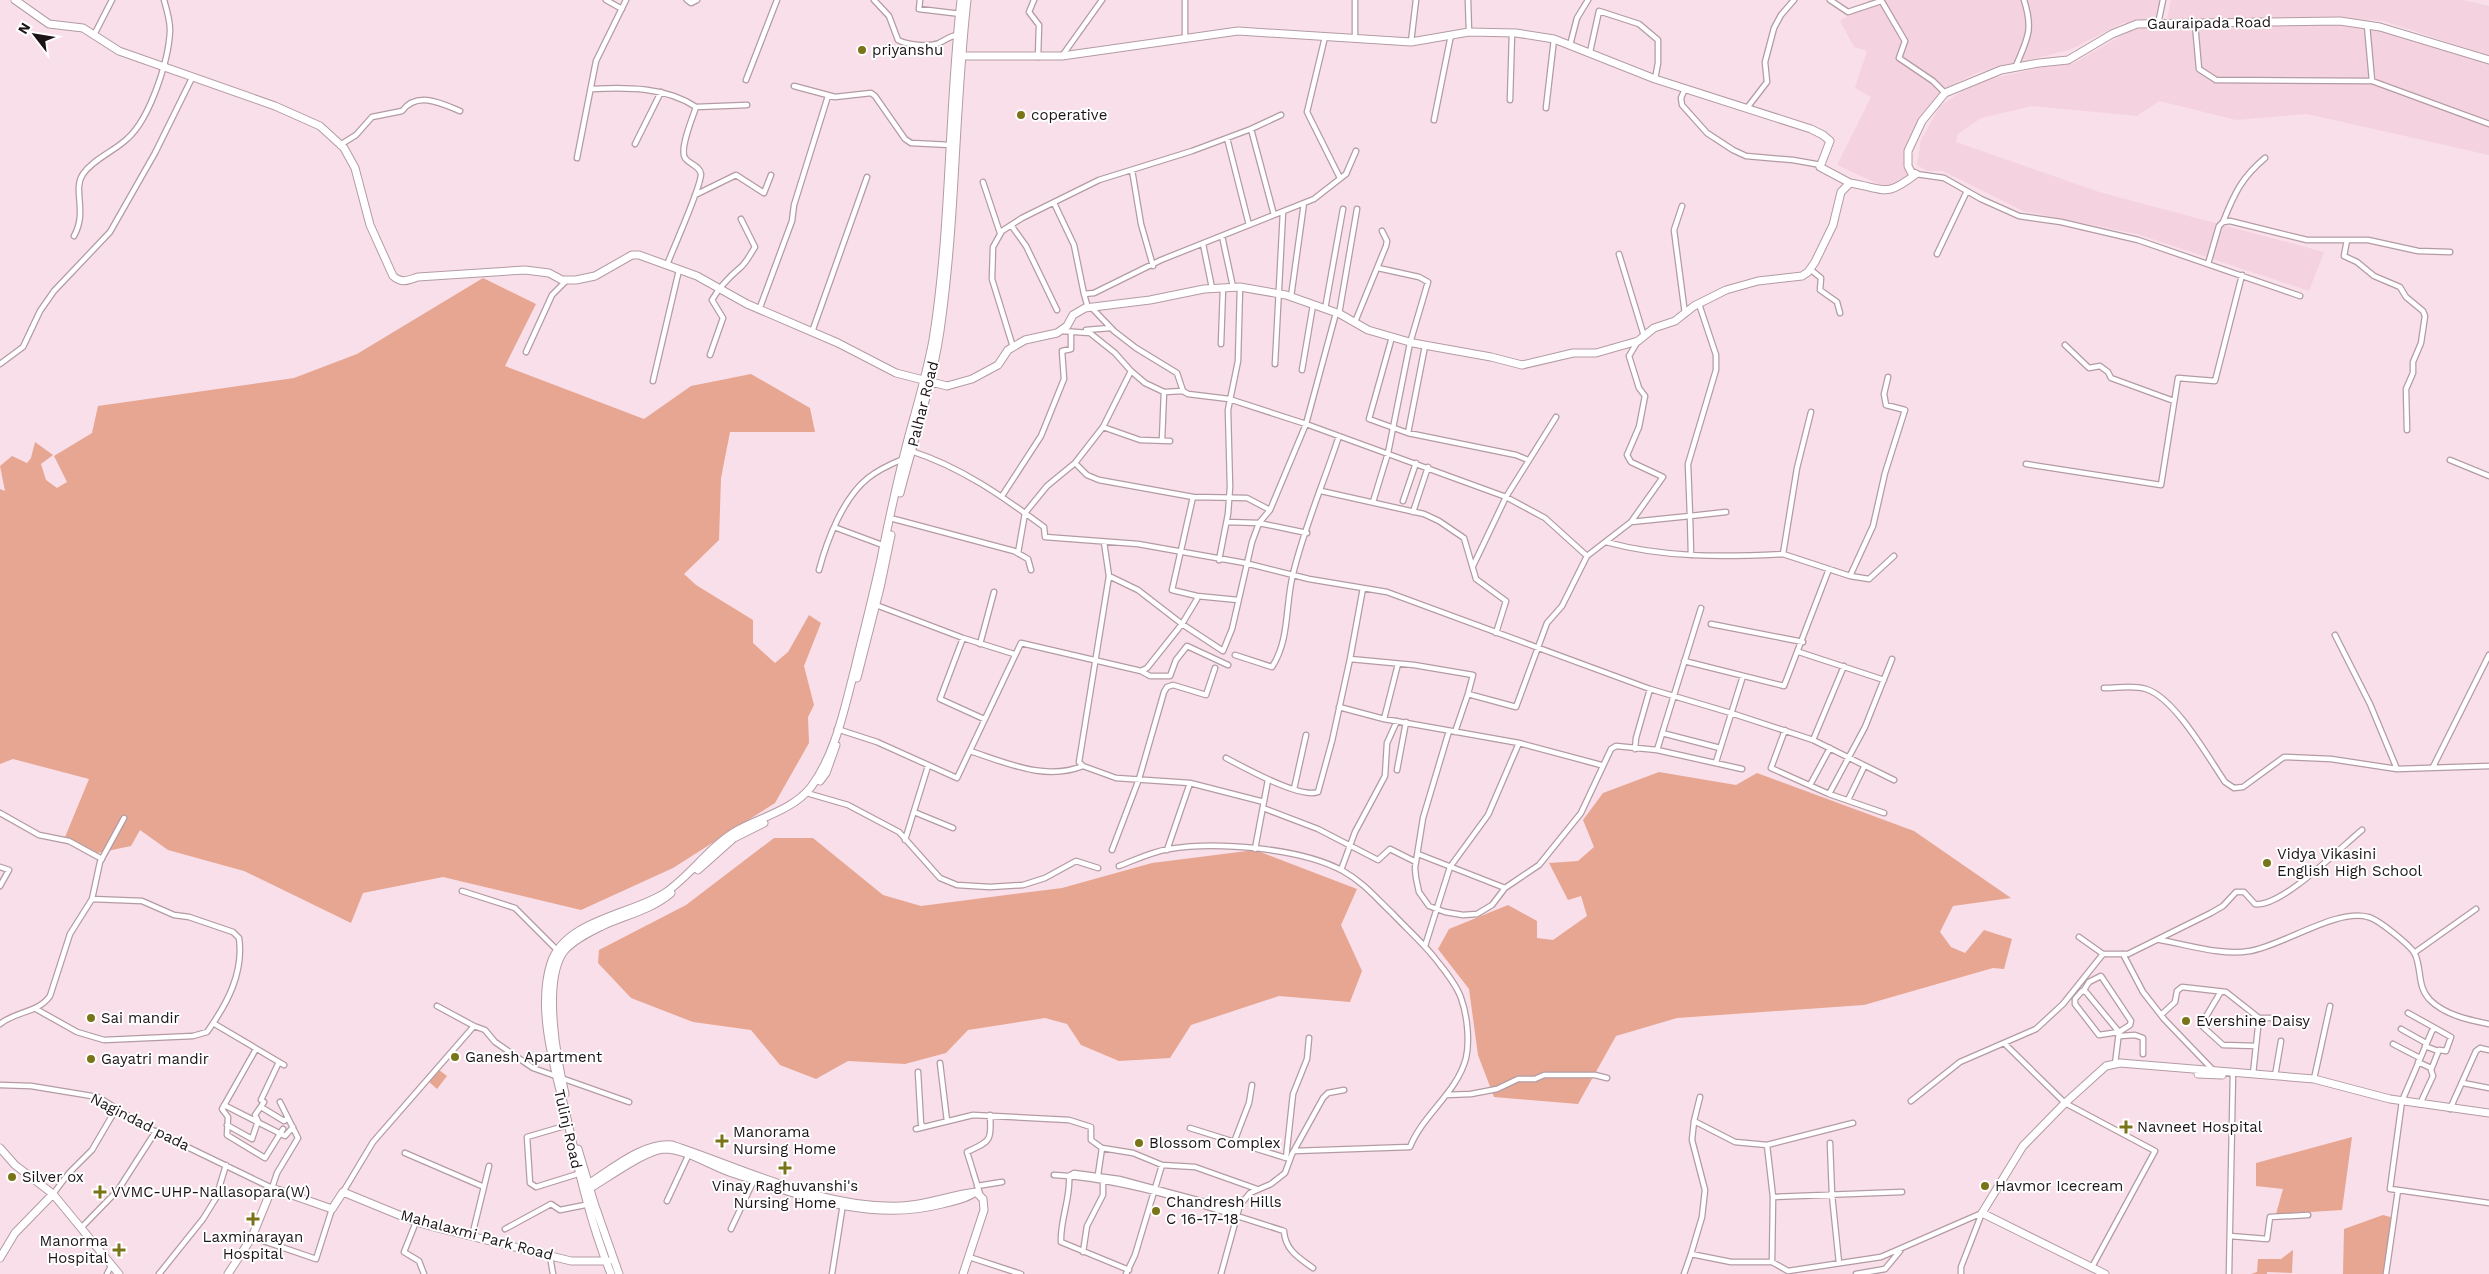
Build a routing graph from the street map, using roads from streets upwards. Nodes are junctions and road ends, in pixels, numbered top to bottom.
1 (15, 0) edge
2 (112, 0) edge
3 (164, 0) edge
4 (606, 0) edge
5 (626, 0) edge
6 (687, 0) edge
7 (697, 0) edge
8 (777, 0) edge
9 (874, 0) edge
10 (920, 0) edge
11 (961, 0) edge
12 (967, 0) edge
13 (1034, 0) edge
14 (1102, 0) edge
15 (1185, 0) edge
16 (1356, 0) edge
17 (1416, 0) edge
18 (1468, 0) edge
19 (1588, 0) edge
20 (1794, 0) edge
21 (1830, 0) edge
22 (2024, 0) edge
23 (2163, 0) edge
24 (1881, 1) edge
25 (622, 9) junction
26 (962, 14) junction
27 (2158, 24) junction
28 (2195, 24) junction
29 (2367, 26) junction
30 (1470, 32) junction
31 (1512, 33) junction
32 (94, 35) junction
33 (958, 35) junction
34 (1450, 36) junction
35 (1325, 37) junction
36 (1186, 38) junction
37 (1355, 39) junction
38 (1554, 39) junction
39 (1411, 42) junction
40 (1570, 45) junction
41 (1590, 52) junction
42 (963, 56) junction
43 (1062, 56) junction
44 (1038, 57) junction
45 (2489, 60) edge
46 (163, 65) junction
47 (2016, 68) junction
48 (192, 78) junction
49 (1655, 79) junction
50 (746, 80) dead end
51 (2372, 81) junction
52 (794, 86) dead end
53 (592, 89) junction
54 (1685, 89) junction
55 (661, 92) junction
56 (1945, 93) junction
57 (828, 96) junction
58 (1510, 100) dead end
59 (747, 105) dead end
60 (696, 107) junction
61 (1546, 108) dead end
62 (1747, 108) junction
63 (460, 111) dead end
64 (1281, 115) dead end
65 (1434, 120) dead end
66 (2489, 124) edge
67 (1251, 129) junction
68 (1227, 138) junction
69 (635, 144) dead end
70 (340, 145) junction
71 (952, 146) junction
72 (1356, 151) dead end
73 (577, 158) dead end
74 (2265, 158) dead end
75 (1820, 164) junction
76 (1132, 170) junction
77 (1916, 174) junction
78 (772, 176) dead end
79 (867, 177) dead end
80 (1340, 178) junction
81 (983, 182) dead end
82 (1850, 183) junction
83 (1967, 191) junction
84 (695, 195) junction
85 (1054, 203) junction
86 (1304, 203) junction
87 (1682, 206) dead end
88 (1343, 209) dead end
89 (1357, 209) dead end
90 (1283, 212) junction
91 (1274, 215) junction
92 (741, 219) dead end
93 (2223, 222) junction
94 (1011, 225) junction
95 (1250, 225) junction
96 (1382, 231) dead end
97 (1000, 233) junction
98 (74, 236) dead end
99 (1222, 236) junction
100 (2347, 240) junction
101 (1203, 244) junction
102 (2450, 252) dead end
103 (1619, 254) dead end
104 (1937, 254) dead end
105 (2208, 264) junction
106 (667, 265) junction
107 (1153, 266) junction
108 (1378, 268) junction
109 (1810, 269) junction
110 (679, 270) junction
111 (2242, 275) junction
112 (567, 280) junction
113 (1237, 287) junction
114 (718, 288) junction
115 (1212, 288) junction
116 (1223, 288) junction
117 (1084, 294) junction
118 (1278, 294) junction
119 (2300, 296) dead end
120 (1291, 297) junction
121 (1699, 304) junction
122 (1313, 305) junction
123 (1089, 307) junction
124 (1325, 309) junction
125 (759, 310) junction
126 (1057, 310) dead end
127 (1840, 313) dead end
128 (1338, 314) junction
129 (1685, 314) junction
130 (1355, 322) junction
131 (1110, 328) junction
132 (1059, 331) junction
133 (812, 332) junction
134 (1071, 332) junction
135 (1392, 337) junction
136 (1641, 339) junction
137 (1410, 342) junction
138 (1221, 344) dead end
139 (2065, 345) dead end
140 (1426, 346) junction
141 (1013, 347) junction
142 (526, 352) dead end
143 (710, 356) dead end
144 (0, 364) edge
145 (1275, 364) dead end
146 (1302, 370) dead end
147 (1131, 371) junction
148 (1888, 377) dead end
149 (654, 381) dead end
150 (926, 381) junction
151 (1183, 391) junction
152 (1164, 392) junction
153 (1228, 399) junction
154 (2174, 402) junction
155 (1811, 412) dead end
156 (1556, 417) dead end
157 (1306, 424) junction
158 (1103, 427) junction
159 (1393, 428) junction
160 (2407, 430) dead end
161 (1408, 433) junction
162 (1339, 436) junction
163 (1162, 440) junction
164 (1170, 441) dead end
165 (911, 451) junction
166 (1388, 453) junction
167 (904, 458) junction
168 (1528, 460) junction
169 (2450, 460) dead end
170 (1074, 463) junction
171 (1416, 463) junction
172 (2026, 464) dead end
173 (1428, 467) junction
174 (2489, 476) edge
175 (1321, 491) junction
176 (1002, 496) junction
177 (1193, 497) junction
178 (1230, 497) junction
179 (1506, 497) junction
180 (1402, 501) dead end
181 (1373, 502) junction
182 (1270, 510) junction
183 (1412, 512) junction
184 (1726, 512) dead end
185 (1025, 513) junction
186 (1690, 516) junction
187 (894, 519) junction
188 (1227, 522) junction
189 (1631, 522) junction
190 (1259, 523) junction
191 (834, 526) junction
192 (1307, 533) junction
193 (1104, 542) junction
194 (1606, 542) junction
195 (886, 546) junction
196 (1182, 551) junction
197 (1018, 553) junction
198 (1783, 554) junction
199 (1691, 555) junction
200 (1587, 556) junction
201 (1894, 556) dead end
202 (1219, 560) junction
203 (1245, 564) junction
204 (1473, 566) junction
205 (1829, 569) junction
206 (819, 570) dead end
207 (1031, 570) dead end
208 (1109, 576) junction
209 (1293, 576) junction
210 (1850, 576) junction
211 (1363, 588) junction
212 (994, 592) dead end
213 (1197, 596) junction
214 (1238, 600) junction
215 (876, 604) junction
216 (1701, 608) dead end
217 (1182, 624) junction
218 (1711, 624) dead end
219 (1496, 633) junction
220 (2335, 635) dead end
221 (963, 638) junction
222 (1802, 642) junction
223 (980, 644) junction
224 (1536, 648) junction
225 (1799, 652) junction
226 (1014, 654) junction
227 (1235, 655) dead end
228 (2489, 655) edge
229 (1095, 659) junction
230 (1892, 659) dead end
231 (1350, 661) junction
232 (1684, 661) junction
233 (1398, 664) junction
234 (1228, 665) dead end
235 (1844, 666) junction
236 (1215, 668) dead end
237 (1141, 671) junction
238 (1743, 676) junction
239 (1884, 680) junction
240 (2104, 688) dead end
241 (1650, 690) junction
242 (1468, 694) junction
243 (1673, 697) junction
244 (1339, 707) junction
245 (1731, 713) junction
246 (984, 719) junction
247 (1384, 719) junction
248 (1396, 721) junction
249 (1406, 722) junction
250 (839, 730) junction
251 (1785, 730) junction
252 (1449, 731) junction
253 (1455, 732) junction
254 (1662, 733) junction
255 (1306, 735) dead end
256 (1812, 740) junction
257 (1519, 743) junction
258 (1720, 748) junction
259 (1830, 748) junction
260 (1635, 749) junction
261 (1657, 750) junction
262 (970, 751) junction
263 (1850, 757) junction
264 (1226, 758) dead end
265 (1716, 762) junction
266 (1601, 765) junction
267 (928, 766) junction
268 (1083, 766) junction
269 (2489, 766) edge
270 (1864, 767) junction
271 (2433, 767) junction
272 (1742, 769) dead end
273 (2397, 769) junction
274 (1397, 770) dead end
275 (1139, 780) junction
276 (1268, 780) junction
277 (1894, 780) dead end
278 (1190, 783) junction
279 (1810, 785) junction
280 (1294, 789) junction
281 (809, 793) junction
282 (1830, 794) junction
283 (1848, 800) junction
284 (1263, 805) junction
285 (914, 812) junction
286 (0, 814) edge
287 (1884, 814) dead end
288 (124, 818) dead end
289 (953, 828) dead end
290 (2362, 830) dead end
291 (905, 840) junction
292 (1350, 846) junction
293 (1255, 849) junction
294 (1112, 850) dead end
295 (1168, 850) junction
296 (1418, 854) junction
297 (102, 859) junction
298 (1416, 862) junction
299 (1119, 866) dead end
300 (0, 867) edge
301 (1450, 867) junction
302 (1098, 868) dead end
303 (1342, 870) junction
304 (0, 886) edge
305 (1505, 888) junction
306 (462, 891) dead end
307 (92, 899) junction
308 (1435, 909) junction
309 (2476, 909) dead end
310 (2079, 937) dead end
311 (2160, 940) junction
312 (1425, 946) junction
313 (559, 953) junction
314 (2414, 953) junction
315 (2103, 954) junction
316 (2123, 954) junction
317 (2084, 990) junction
318 (2220, 992) junction
319 (437, 1006) dead end
320 (2330, 1006) dead end
321 (36, 1009) junction
322 (2408, 1013) dead end
323 (2161, 1015) junction
324 (2259, 1018) junction
325 (2274, 1018) dead end
326 (212, 1022) junction
327 (0, 1024) edge
328 (2489, 1024) edge
329 (474, 1026) junction
330 (2435, 1028) junction
331 (2401, 1029) dead end
332 (2120, 1034) junction
333 (1309, 1038) dead end
334 (2281, 1041) dead end
335 (2005, 1044) junction
336 (2393, 1044) dead end
337 (2426, 1044) junction
338 (2256, 1046) junction
339 (256, 1049) junction
340 (2489, 1050) edge
341 (2438, 1052) junction
342 (2143, 1054) dead end
343 (2419, 1060) junction
344 (940, 1063) dead end
345 (2115, 1064) junction
346 (2432, 1068) junction
347 (2164, 1069) junction
348 (2213, 1070) junction
349 (918, 1072) dead end
350 (2233, 1074) junction
351 (2253, 1074) junction
352 (558, 1075) junction
353 (2275, 1076) junction
354 (1607, 1078) dead end
355 (2314, 1079) junction
356 (2463, 1082) junction
357 (0, 1085) edge
358 (1252, 1085) dead end
359 (2489, 1088) edge
360 (1344, 1090) dead end
361 (1446, 1095) junction
362 (1700, 1097) dead end
363 (2390, 1099) junction
364 (1911, 1101) dead end
365 (2402, 1101) junction
366 (280, 1102) dead end
367 (629, 1102) dead end
368 (2065, 1103) junction
369 (2420, 1104) junction
370 (224, 1105) junction
371 (260, 1107) junction
372 (116, 1109) junction
373 (2450, 1109) junction
374 (2489, 1113) edge
375 (990, 1115) junction
376 (288, 1118) junction
377 (258, 1121) junction
378 (948, 1121) junction
379 (1694, 1122) junction
380 (1853, 1123) dead end
381 (227, 1125) junction
382 (568, 1125) junction
383 (293, 1127) junction
384 (924, 1127) junction
385 (916, 1128) dead end
386 (1190, 1128) dead end
387 (156, 1131) junction
388 (282, 1131) junction
389 (1234, 1142) junction
390 (1830, 1144) dead end
391 (1767, 1145) junction
392 (0, 1148) edge
393 (1102, 1148) junction
394 (1294, 1151) junction
395 (405, 1153) dead end
396 (688, 1156) junction
397 (1288, 1159) junction
398 (708, 1160) junction
399 (226, 1165) junction
400 (1162, 1165) junction
401 (489, 1166) dead end
402 (581, 1173) junction
403 (1054, 1175) dead end
404 (1069, 1176) junction
405 (1102, 1178) junction
406 (754, 1180) junction
407 (1002, 1182) dead end
408 (484, 1187) junction
409 (272, 1188) junction
410 (586, 1188) junction
411 (1257, 1189) junction
412 (1154, 1190) junction
413 (2398, 1190) junction
414 (343, 1192) junction
415 (977, 1192) junction
416 (1902, 1192) dead end
417 (52, 1194) junction
418 (1832, 1194) junction
419 (1773, 1197) junction
420 (667, 1202) dead end
421 (843, 1203) junction
422 (2489, 1203) edge
423 (591, 1204) junction
424 (332, 1209) junction
425 (1982, 1213) junction
426 (1237, 1214) junction
427 (2308, 1215) dead end
428 (416, 1222) junction
429 (81, 1228) junction
430 (505, 1229) dead end
431 (731, 1229) dead end
432 (472, 1236) junction
433 (2230, 1236) junction
434 (252, 1237) junction
435 (1901, 1250) junction
436 (1083, 1252) junction
437 (1691, 1254) junction
438 (550, 1256) junction
439 (969, 1257) junction
440 (1881, 1257) junction
441 (0, 1258) edge
442 (610, 1261) junction
443 (1772, 1262) junction
444 (1839, 1263) junction
445 (111, 1266) junction
446 (2092, 1267) junction
447 (1313, 1268) dead end
448 (1886, 1269) junction
449 (1127, 1272) edge
450 (1789, 1273) edge
451 (108, 1274) edge
452 (119, 1274) edge
453 (159, 1274) edge
454 (228, 1274) edge
455 (424, 1274) edge
456 (553, 1274) edge
457 (611, 1274) edge
458 (619, 1274) edge
459 (832, 1274) edge
460 (963, 1274) edge
461 (1021, 1274) edge
462 (1221, 1274) edge
463 (1684, 1274) edge
464 (1856, 1274) edge
465 (1960, 1274) edge
466 (2105, 1274) edge
467 (2229, 1274) edge
468 (2386, 1274) edge

1 - 32 street
2 - 32 street
3 - 46 street
4 - 25 street
5 - 25 street
6 - 7 street
8 - 50 street
9 - 33 street
10 - 26 street
11 - 26 street, Palhar Road
12 - 26 street, Palhar Road
13 - 44 street
14 - 43 street
15 - 36 street
16 - 37 street
17 - 39 street
18 - 30 street
19 - 40 street
20 - 62 street
21 - 24 street
22 - 47 street
23 - 27 street
24 - 56 street
25 - 53 street
26 - 33 street, Palhar Road
26 - 42 street, Palhar Road
27 - 28 street, Gauraipada Road
27 - 47 street, Gauraipada Road
28 - 29 street, Gauraipada Road
28 - 51 street
29 - 45 street, Gauraipada Road
29 - 51 street
30 - 31 street
30 - 34 street
31 - 38 street
31 - 58 street
32 - 46 street
33 - 71 street, Palhar Road
34 - 39 street
34 - 65 street
35 - 36 street
35 - 37 street
35 - 80 street
36 - 43 street
37 - 39 street
38 - 40 street
38 - 61 street
40 - 41 street
41 - 49 street
41 - 49 street
42 - 44 street
42 - 71 street, Palhar Road
43 - 44 street
46 - 48 street
46 - 98 street
47 - 56 street, Gauraipada Road
48 - 70 street
48 - 144 street
49 - 54 street
51 - 66 street
52 - 57 street
53 - 55 street
53 - 73 street
54 - 62 street
54 - 75 street
55 - 60 street
55 - 69 street
56 - 77 street, Gauraipada Road
57 - 71 street
57 - 125 street
59 - 60 street
60 - 84 street
62 - 75 street
63 - 70 street
64 - 67 street
67 - 68 street
67 - 91 street
68 - 76 street
68 - 95 street
70 - 112 street
71 - 150 street, Palhar Road
72 - 80 street
74 - 93 street
75 - 82 street
76 - 85 street
76 - 107 street
77 - 82 street
77 - 83 street
78 - 84 street
79 - 133 street
80 - 86 street
81 - 97 street
82 - 109 street
83 - 104 street
83 - 105 street
84 - 106 street
85 - 94 street
85 - 117 street
86 - 90 street
86 - 120 street
87 - 129 street
88 - 124 street
89 - 128 street
90 - 91 street
90 - 118 street
91 - 95 street
92 - 114 street
93 - 100 street
93 - 105 street
94 - 97 street
94 - 126 street
95 - 99 street
96 - 108 street
97 - 141 street
99 - 101 street
99 - 113 street
100 - 102 street
100 - 160 street
101 - 107 street
101 - 115 street
103 - 136 street
105 - 111 street
106 - 110 street
106 - 112 street
107 - 117 street
108 - 130 street
108 - 137 street
109 - 121 street
109 - 127 street
110 - 114 street
110 - 149 street
111 - 119 street
111 - 154 street
112 - 142 street
113 - 116 street
113 - 118 street
113 - 153 street
114 - 125 street
114 - 143 street
115 - 116 street
115 - 123 street
116 - 138 street
117 - 123 street
118 - 120 street
118 - 145 street
120 - 122 street
121 - 129 street
121 - 186 street
122 - 124 street
122 - 146 street
123 - 131 street
123 - 132 street
124 - 128 street
125 - 133 street
128 - 130 street
128 - 157 street
129 - 136 street
130 - 135 street
131 - 134 street
131 - 151 street
132 - 134 street
132 - 141 street
133 - 150 street
134 - 147 street
134 - 176 street
135 - 137 street
135 - 159 street
136 - 140 street
136 - 189 street
137 - 140 street
137 - 159 street
139 - 154 street
140 - 161 street
141 - 150 street
147 - 152 street
147 - 158 street
148 - 210 street
150 - 165 street, Palhar Road
150 - 167 street, Palhar Road
151 - 152 street
151 - 153 street
152 - 163 street
153 - 157 street
153 - 178 street
154 - 172 street
155 - 198 street
156 - 168 street
157 - 162 street
157 - 182 street
158 - 163 street
158 - 170 street
159 - 161 street
159 - 166 street
161 - 168 street
162 - 166 street
162 - 175 street
163 - 164 street
165 - 176 street
165 - 187 street, Palhar Road
166 - 171 street
166 - 181 street
167 - 191 street
167 - 195 street, Palhar Road
168 - 179 street
169 - 174 street
170 - 177 street
170 - 185 street
171 - 173 street
171 - 180 street
173 - 179 street
173 - 183 street
175 - 181 street
175 - 192 street
176 - 185 street
177 - 178 street
177 - 196 street
178 - 182 street
178 - 188 street
179 - 200 street
179 - 204 street
181 - 183 street
182 - 190 street
183 - 204 street
184 - 186 street
185 - 193 street
185 - 197 street
186 - 189 street
186 - 199 street
187 - 195 street, Palhar Road
187 - 197 street
188 - 190 street
188 - 202 street
189 - 194 street
190 - 192 street
190 - 203 street
191 - 195 street
191 - 206 street
192 - 209 street
193 - 196 street
193 - 208 street
194 - 199 street
194 - 200 street
195 - 215 street, Palhar Road
195 - 250 street, Palhar Road
196 - 202 street
196 - 213 street
197 - 207 street
198 - 199 street
198 - 205 street
200 - 224 street
201 - 210 street
202 - 203 street
203 - 209 street
203 - 214 street
204 - 219 street
205 - 210 street
205 - 222 street
208 - 217 street
208 - 229 street
209 - 211 street
209 - 227 street
211 - 219 street
211 - 231 street
212 - 223 street
213 - 214 street
213 - 217 street
214 - 217 street
215 - 221 street
215 - 250 street, Palhar Road
216 - 232 street
217 - 237 street
218 - 222 street
219 - 224 street
220 - 273 street
221 - 223 street
221 - 246 street
222 - 225 street
223 - 226 street
224 - 241 street
224 - 242 street
225 - 235 street
225 - 238 street
226 - 229 street
226 - 246 street
228 - 271 street
229 - 237 street
229 - 268 street
230 - 239 street
231 - 233 street
231 - 244 street
232 - 238 street
232 - 243 street
233 - 242 street
233 - 247 street
234 - 237 street
235 - 239 street
235 - 256 street
236 - 275 street
238 - 245 street
239 - 263 street
240 - 273 street
241 - 243 street
241 - 260 street
242 - 253 street
243 - 245 street
243 - 254 street
244 - 247 street
244 - 280 street
245 - 251 street
245 - 258 street
246 - 262 street
247 - 248 street
248 - 249 street
248 - 292 street
249 - 252 street
249 - 274 street
250 - 267 street
250 - 281 street, Palhar Road
251 - 256 street
251 - 279 street
252 - 253 street
252 - 296 street
253 - 257 street
254 - 258 street
254 - 261 street
255 - 280 street
256 - 259 street
257 - 266 street
257 - 301 street
258 - 265 street
259 - 263 street
259 - 279 street
260 - 261 street
260 - 266 street
261 - 265 street
262 - 267 street
262 - 268 street
263 - 270 street
263 - 282 street
264 - 276 street
265 - 272 street
266 - 305 street
267 - 285 street
268 - 275 street
269 - 271 street
270 - 277 street
270 - 283 street
271 - 273 street
275 - 278 street
275 - 294 street
276 - 280 street
276 - 284 street
278 - 284 street
278 - 295 street
279 - 282 street
281 - 291 street
281 - 313 street
282 - 283 street
283 - 287 street
284 - 292 street
284 - 293 street
285 - 289 street
285 - 291 street
286 - 297 street
288 - 297 street
290 - 311 street
291 - 302 street
292 - 298 street
292 - 303 street
293 - 295 street
293 - 303 street
295 - 299 street
296 - 298 street
296 - 301 street
297 - 307 street
298 - 308 street
300 - 304 street
301 - 305 street
301 - 308 street
303 - 312 street
305 - 308 street
306 - 313 street
307 - 321 street
307 - 326 street
308 - 312 street
309 - 314 street
310 - 315 street
311 - 314 street
311 - 316 street
312 - 361 street
313 - 352 street, Tulinj Road
314 - 328 street
315 - 316 street
315 - 335 street
316 - 323 street
317 - 332 street
317 - 332 street
317 - 332 street
318 - 323 street
318 - 324 street
318 - 338 street
319 - 329 street
320 - 355 street
321 - 326 street
321 - 327 street
322 - 330 street
323 - 348 street
324 - 325 street
324 - 338 street
326 - 339 street
329 - 352 street
329 - 414 street
330 - 337 street
330 - 341 street
331 - 337 street
332 - 342 street
332 - 345 street
333 - 397 street
334 - 353 street
335 - 364 street
335 - 368 street
336 - 343 street
337 - 341 street
337 - 343 street
338 - 351 street
339 - 370 street
339 - 371 street
340 - 356 street
341 - 346 street
343 - 346 street
343 - 365 street
344 - 378 street
345 - 347 street
345 - 368 street
346 - 369 street
347 - 348 street
347 - 350 street
348 - 350 street
349 - 384 street
350 - 351 street
350 - 363 street
350 - 433 street
351 - 353 street
352 - 367 street
352 - 382 street, Tulinj Road
352 - 402 street, Tulinj Road
353 - 355 street
354 - 361 street
355 - 363 street
356 - 359 street
356 - 373 street
357 - 372 street, Nagindad pada
358 - 389 street
360 - 394 street
361 - 394 street
362 - 379 street
363 - 365 street
365 - 369 street
365 - 413 street
366 - 376 street
368 - 425 street
368 - 446 street
369 - 373 street
370 - 377 street
370 - 381 street
371 - 376 street
371 - 377 street
372 - 387 street, Nagindad pada
372 - 417 street
373 - 374 street
375 - 378 street
375 - 393 street
375 - 415 street
376 - 383 street
377 - 381 street
377 - 388 street
378 - 384 street
379 - 391 street
379 - 437 street
380 - 391 street
381 - 388 street
382 - 402 street, Tulinj Road
382 - 402 street
383 - 388 street
383 - 409 street
384 - 385 street
386 - 389 street
387 - 399 street, Nagindad pada
387 - 429 street
389 - 397 street
390 - 418 street
391 - 419 street
392 - 417 street
393 - 400 street
393 - 405 street
394 - 397 street
395 - 408 street
396 - 398 street
396 - 410 street
396 - 420 street
397 - 411 street
398 - 406 street
398 - 410 street
398 - 421 street
399 - 409 street, Nagindad pada
399 - 453 street
400 - 411 street
400 - 412 street
401 - 408 street
402 - 410 street, Tulinj Road
403 - 404 street
404 - 405 street
404 - 405 street
404 - 436 street
405 - 412 street
405 - 436 street
406 - 421 street
406 - 431 street
407 - 415 street
408 - 432 street
409 - 424 street
409 - 434 street
410 - 423 street, Tulinj Road
411 - 426 street
412 - 426 street
412 - 449 street
413 - 422 street
413 - 468 street
414 - 424 street
414 - 428 street, Mahalaxmi Park Road
415 - 421 street
415 - 439 street
416 - 418 street
417 - 429 street
417 - 441 street
418 - 419 street
418 - 444 street
419 - 443 street
421 - 459 street
423 - 430 street
423 - 442 street, Tulinj Road
424 - 434 street
425 - 435 street
425 - 446 street
425 - 465 street
426 - 447 street
426 - 462 street
427 - 433 street
428 - 432 street, Mahalaxmi Park Road
428 - 455 street
429 - 445 street
432 - 438 street, Mahalaxmi Park Road
433 - 467 street
434 - 454 street
435 - 440 street
435 - 448 street
436 - 449 street
437 - 443 street
437 - 463 street
438 - 442 street, Mahalaxmi Park Road
438 - 456 street
439 - 460 street
439 - 461 street
440 - 444 street
440 - 448 street
442 - 457 street, Tulinj Road
442 - 458 street, Tulinj Road
443 - 450 street
444 - 450 street
445 - 451 street
445 - 452 street
446 - 466 street
448 - 464 street

